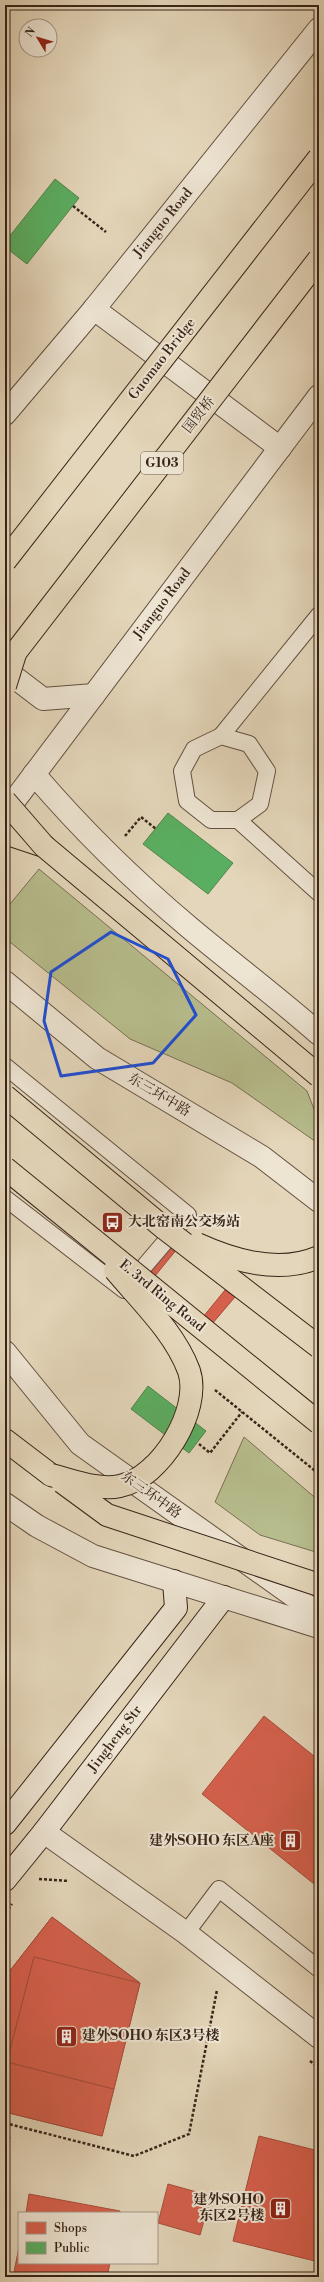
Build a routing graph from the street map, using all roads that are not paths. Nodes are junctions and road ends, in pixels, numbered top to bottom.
1 (319, 29) edge
2 (319, 158) edge
3 (319, 259) edge
4 (94, 309) junction
5 (319, 396) edge
6 (5, 414) edge
7 (280, 448) junction
8 (23, 537) junction
9 (5, 552) edge
10 (5, 560) edge
11 (319, 615) edge
12 (8, 663) edge
13 (5, 686) edge
14 (94, 695) junction
15 (221, 736) junction
16 (34, 774) junction
17 (5, 801) edge
18 (5, 813) edge
19 (238, 820) junction
20 (5, 833) edge
21 (44, 846) junction
22 (319, 893) edge
23 (5, 982) edge
24 (319, 1034) edge
25 (5, 1066) edge
26 (319, 1076) edge
27 (5, 1096) edge
28 (5, 1168) edge
29 (5, 1198) edge
30 (319, 1201) edge
31 (26, 1214) junction
32 (5, 1216) edge
33 (164, 1228) junction
34 (86, 1234) junction
35 (319, 1257) edge
36 (319, 1347) edge
37 (5, 1352) edge
38 (319, 1423) edge
39 (5, 1440) edge
40 (51, 1475) junction
41 (5, 1504) edge
42 (174, 1581) junction
43 (319, 1585) edge
44 (224, 1597) junction
45 (319, 1614) edge
46 (319, 1627) edge
47 (5, 1824) edge
48 (44, 1832) junction
49 (5, 1880) edge
50 (186, 1933) junction
51 (319, 1969) edge
52 (319, 2037) edge

1 - 4 street, Jianguo Road
2 - 8 highway, Guomao Bridge, bridge
3 - 12 highway, 国贸桥 / G103, bridge
4 - 6 street, Jianguo Road
4 - 7 street
5 - 7 street, Jianguo Road
7 - 14 street, Jianguo Road
8 - 9 highway, bridge
8 - 10 highway, Guomao Bridge, bridge
11 - 15 lane
12 - 13 highway, bridge
12 - 14 street
14 - 16 street, Jianguo Road
15 - 19 lane
15 - 19 lane
16 - 18 street, Jianguo Road
16 - 24 street
17 - 21 highway, bridge
19 - 22 lane
20 - 21 highway
21 - 26 highway, bridge
23 - 30 street, 东三环中路
25 - 31 lane
27 - 33 highway, bridge
28 - 34 highway, E. 3rd Ring Road, bridge
29 - 31 lane
31 - 32 lane
33 - 35 highway, bridge
33 - 36 highway, bridge
34 - 38 highway, E. 3rd Ring Road, bridge
34 - 40 highway, bridge
37 - 45 street, 东三环中路
39 - 40 highway
40 - 43 highway, bridge
41 - 42 street
42 - 44 street
42 - 47 street
44 - 46 street
44 - 48 street, Jingheng Str
48 - 49 street, Jingheng Str
48 - 50 street
50 - 51 lane
50 - 52 street

